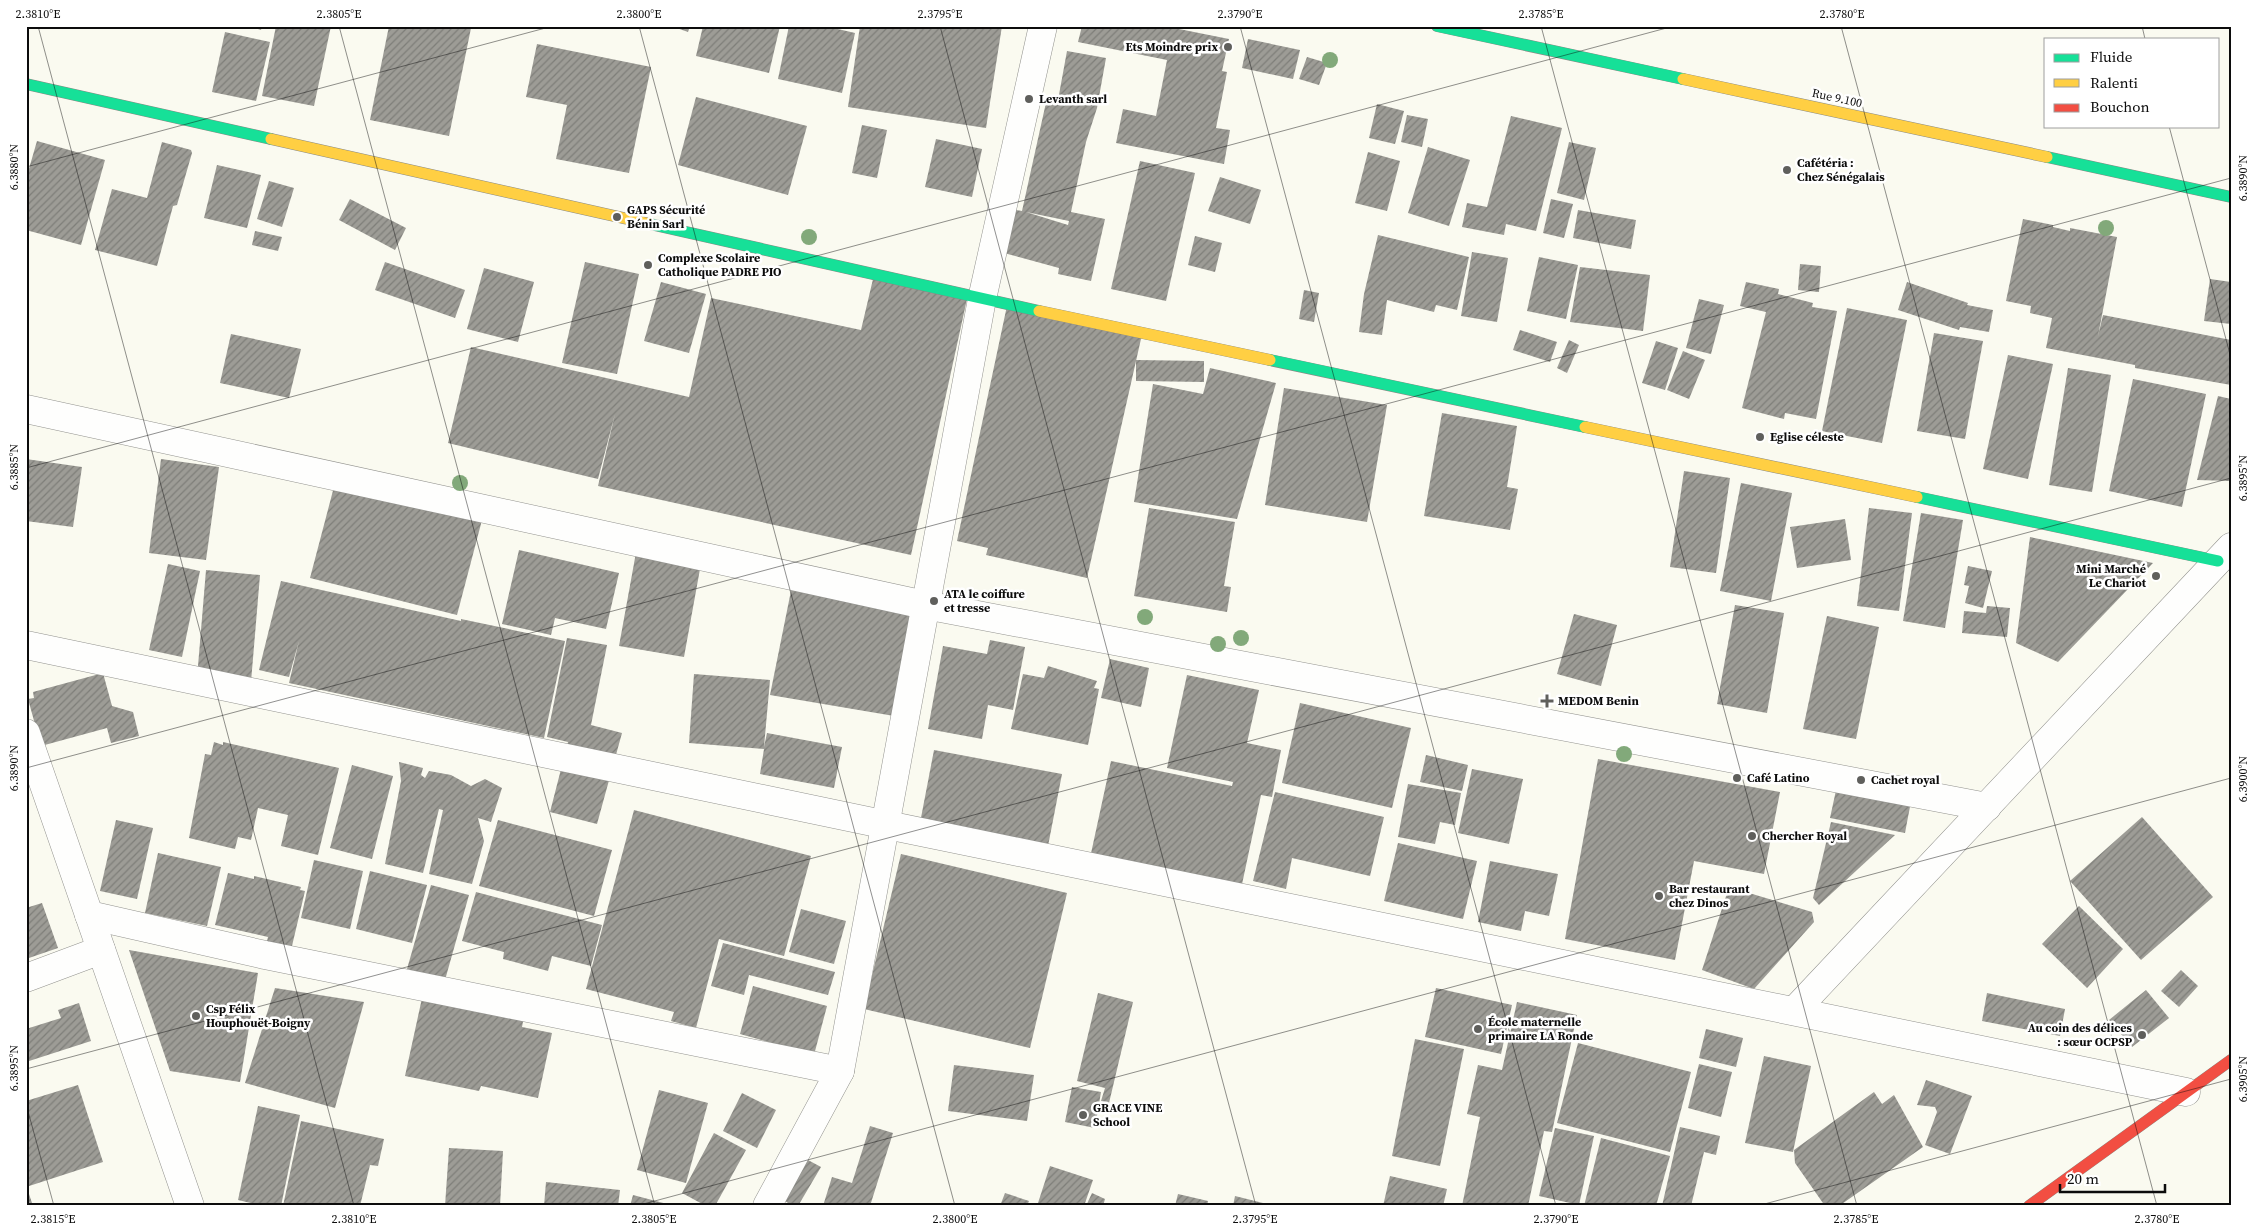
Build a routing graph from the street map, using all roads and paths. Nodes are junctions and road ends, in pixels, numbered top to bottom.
1 (1043, 26) edge
2 (1437, 26) edge
3 (26, 84) edge
4 (2231, 197) edge
5 (982, 299) junction
6 (26, 409) edge
7 (2224, 554) edge
8 (925, 605) junction
9 (26, 644) edge
10 (26, 733) edge
11 (1987, 808) junction
12 (887, 825) junction
13 (89, 915) junction
14 (101, 950) junction
15 (26, 978) edge
16 (1794, 1011) junction
17 (2231, 1060) edge
18 (840, 1071) junction
19 (2186, 1092) junction
20 (190, 1206) edge
21 (767, 1206) edge
22 (2029, 1206) edge

1 - 5 street
2 - 4 street, Rue 9.100
3 - 5 street
5 - 7 street
5 - 8 street
6 - 8 street
7 - 11 street
8 - 11 street
8 - 12 street
9 - 12 street
10 - 13 street
11 - 16 street
12 - 16 street
12 - 18 street
13 - 14 street
13 - 18 street
14 - 15 street
14 - 20 street
16 - 19 street
17 - 19 street
18 - 21 street
19 - 22 street

